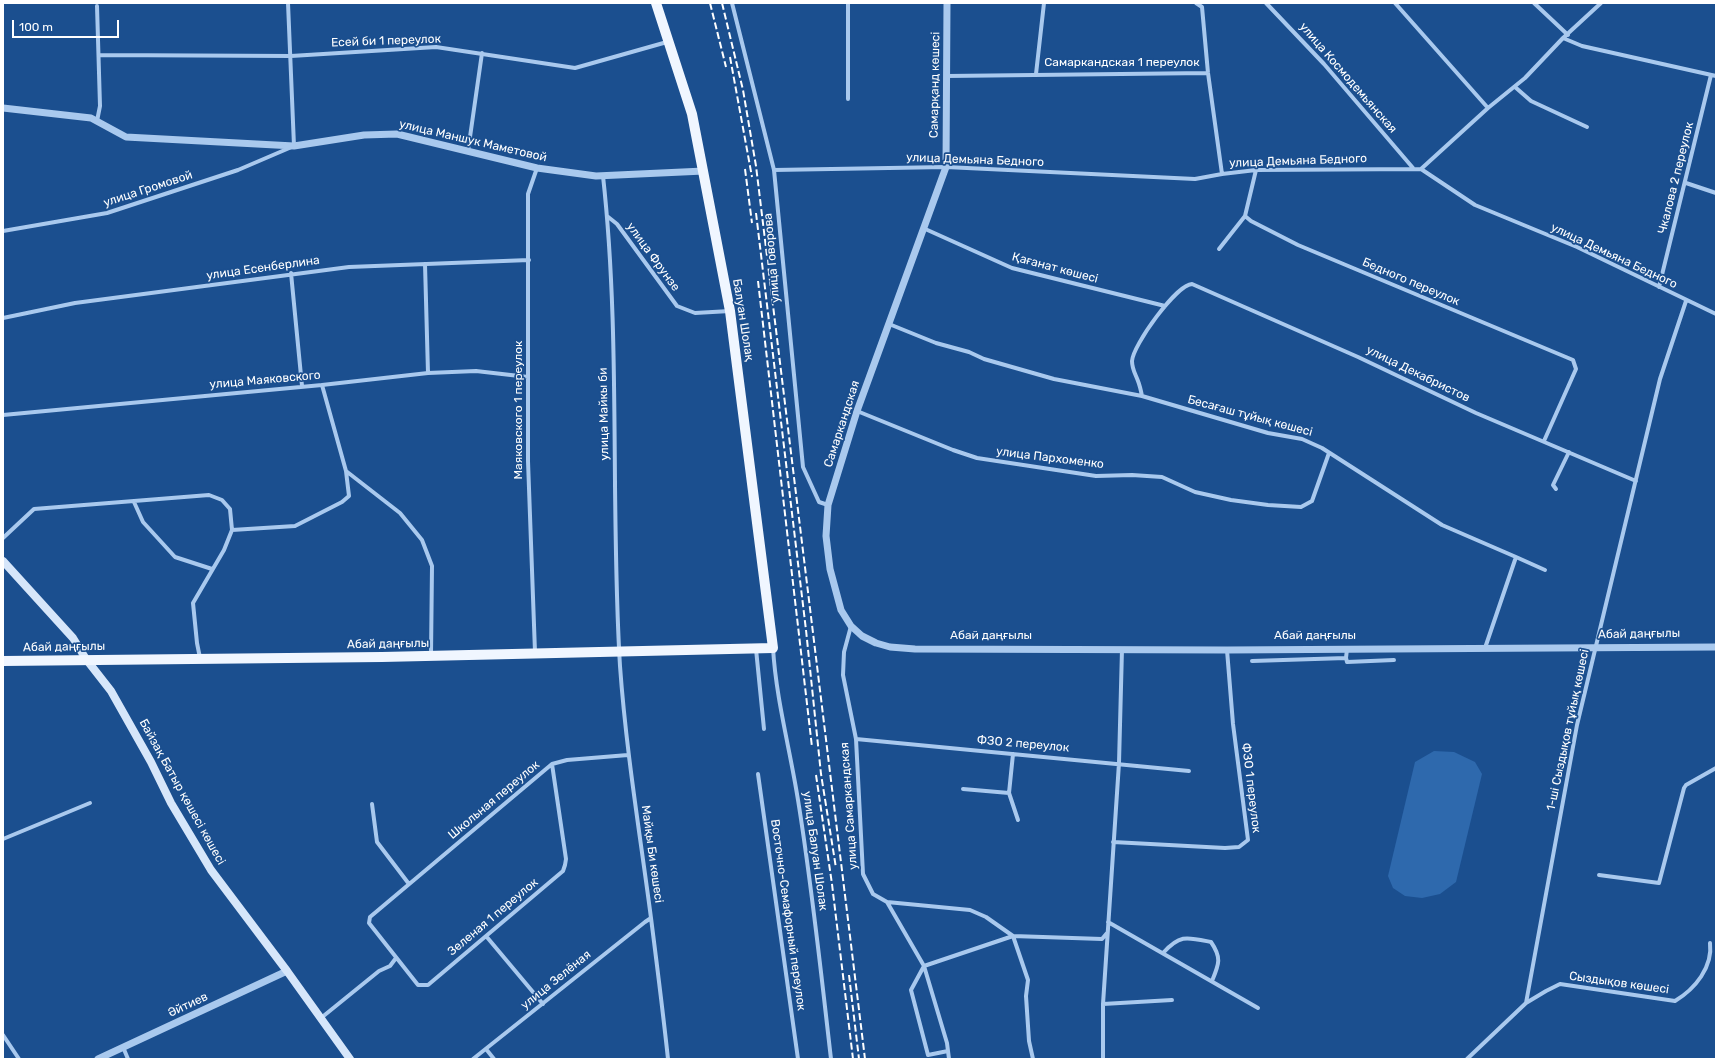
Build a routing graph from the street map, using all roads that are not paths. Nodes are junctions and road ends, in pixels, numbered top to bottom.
1 (288, 3) edge
2 (656, 3) edge
3 (732, 3) edge
4 (848, 3) edge
5 (947, 3) edge
6 (1044, 3) edge
7 (1196, 3) edge
8 (1266, 3) edge
9 (1395, 3) edge
10 (1534, 3) edge
11 (1601, 3) edge
12 (97, 6) dead end
13 (1568, 35) junction
14 (1563, 38) junction
15 (669, 41) junction
16 (482, 53) junction
17 (99, 55) junction
18 (291, 56) junction
19 (1208, 73) junction
20 (1036, 74) junction
21 (1714, 75) edge
22 (947, 76) junction
23 (1515, 87) junction
24 (848, 99) dead end
25 (3, 108) edge
26 (1488, 108) junction
27 (96, 122) junction
28 (1587, 127) dead end
29 (294, 146) junction
30 (468, 152) junction
31 (946, 167) junction
32 (537, 168) junction
33 (1413, 168) junction
34 (1421, 169) junction
35 (774, 170) junction
36 (1256, 170) junction
37 (704, 171) junction
38 (1222, 174) junction
39 (603, 176) junction
40 (1686, 183) junction
41 (1716, 193) edge
42 (607, 216) junction
43 (1246, 216) junction
44 (923, 228) junction
45 (3, 231) edge
46 (1219, 249) dead end
47 (529, 260) junction
48 (425, 264) junction
49 (291, 273) junction
50 (1659, 287) junction
51 (1686, 301) junction
52 (1165, 306) junction
53 (730, 311) junction
54 (1716, 314) edge
55 (3, 318) edge
56 (889, 324) junction
57 (428, 373) junction
58 (528, 377) junction
59 (322, 385) junction
60 (302, 386) junction
61 (1142, 396) junction
62 (857, 411) junction
63 (3, 415) edge
64 (1544, 441) junction
65 (1569, 452) junction
66 (1329, 453) junction
67 (346, 471) junction
68 (1636, 481) junction
69 (1556, 488) dead end
70 (134, 502) junction
71 (828, 505) junction
72 (232, 530) junction
73 (3, 538) edge
74 (1516, 557) junction
75 (3, 561) edge
76 (212, 569) junction
77 (1545, 570) dead end
78 (851, 626) junction
79 (1716, 647) edge
80 (773, 648) junction
81 (1485, 648) junction
82 (1595, 648) junction
83 (756, 649) junction
84 (915, 649) joint
85 (1122, 649) junction
86 (1347, 649) junction
87 (1227, 650) junction
88 (620, 652) junction
89 (535, 653) junction
90 (430, 656) junction
91 (200, 658) junction
92 (1346, 658) junction
93 (86, 659) junction
94 (1394, 660) dead end
95 (3, 661) edge
96 (1252, 661) dead end
97 (764, 729) dead end
98 (856, 739) junction
99 (1013, 754) junction
100 (628, 755) junction
101 (1119, 763) junction
102 (552, 764) junction
103 (1716, 768) edge
104 (1189, 771) dead end
105 (758, 774) dead end
106 (963, 789) dead end
107 (1008, 793) junction
108 (90, 803) dead end
109 (372, 804) dead end
110 (1018, 820) dead end
111 (3, 839) edge
112 (1113, 842) junction
113 (1599, 875) dead end
114 (409, 884) junction
115 (887, 902) junction
116 (370, 917) joint
117 (651, 918) junction
118 (1108, 922) junction
119 (1107, 933) junction
120 (486, 936) junction
121 (1013, 936) junction
122 (1710, 943) dead end
123 (1163, 954) junction
124 (396, 958) junction
125 (924, 966) junction
126 (288, 971) junction
127 (1212, 981) junction
128 (1172, 1000) dead end
129 (1526, 1003) junction
130 (543, 1004) junction
131 (1103, 1004) junction
132 (1258, 1008) dead end
133 (321, 1018) junction
134 (3, 1035) edge
135 (122, 1047) junction
136 (486, 1049) junction
137 (948, 1052) junction
138 (19, 1059) edge
139 (98, 1059) edge
140 (128, 1059) edge
141 (350, 1059) edge
142 (473, 1059) edge
143 (494, 1059) edge
144 (668, 1059) edge
145 (798, 1059) edge
146 (831, 1059) edge
147 (949, 1059) edge
148 (1033, 1059) edge
149 (1103, 1059) edge
150 (1467, 1059) edge

1 - 18 street
2 - 15 main road, Балуан Шолақ
3 - 35 street, улица Говорова
4 - 24 street
5 - 22 street, Самарқанд көшесі
6 - 20 street, Самаркандская 1 переулок
7 - 19 street, Самаркандская 1 переулок
8 - 33 street, улица Космодемьянская
9 - 26 street
10 - 13 street
11 - 13 street
12 - 17 street
13 - 14 street
14 - 21 street
14 - 23 street
15 - 16 street, Есей би 1 переулок
15 - 37 main road, Балуан Шолақ
16 - 18 street, Есей би 1 переулок
16 - 30 street
17 - 18 street, Есей би 1 переулок
17 - 27 street
18 - 29 street
19 - 20 street, Самаркандская 1 переулок
19 - 38 street, Самаркандская 1 переулок
20 - 22 street, Самаркандская 1 переулок
21 - 40 street, Чкалова 2 переулок
22 - 31 street, Самарқанд көшесі
23 - 26 street
23 - 28 street
25 - 27 street, улица Маншук Маметовой
26 - 34 street
27 - 29 street, улица Маншук Маметовой
29 - 30 street, улица Маншук Маметовой
29 - 45 street, улица Громовой
30 - 32 street, улица Маншук Маметовой
31 - 35 street, улица Демьяна Бедного
31 - 38 street, улица Демьяна Бедного
31 - 44 street, Самаркандская
32 - 39 street, улица Маншук Маметовой
32 - 47 street, Маяковского 1 переулок
33 - 34 street, улица Демьяна Бедного
33 - 36 street, улица Демьяна Бедного
34 - 50 street, улица Демьяна Бедного
35 - 71 street, улица Говорова
36 - 38 street, улица Демьяна Бедного
36 - 43 street
37 - 39 street, улица Маншук Маметовой
37 - 53 main road, Балуан Шолақ
39 - 42 street, улица Майкы би
40 - 41 street
40 - 50 street, Чкалова 2 переулок
42 - 53 street, улица Фрунзе
42 - 88 street, улица Майкы би
43 - 46 street
43 - 64 street, Бедного переулок
44 - 52 street, Қағанат көшесі
44 - 56 street, Самаркандская
47 - 48 street, улица Есенберлина
47 - 58 street, Маяковского 1 переулок
48 - 49 street, улица Есенберлина
48 - 57 street
49 - 55 street, улица Есенберлина
49 - 60 street
50 - 51 street, улица Демьяна Бедного
51 - 54 street, улица Демьяна Бедного
51 - 68 street, 1-ші Сыздықов тұйық көшесі
52 - 61 street
52 - 64 street, улица Декабристов
53 - 80 main road, Балуан Шолақ
56 - 61 street, Бесағаш тұйық көшесі
56 - 62 street, Самаркандская
57 - 58 street, улица Маяковского
57 - 59 street, улица Маяковского
58 - 89 street, Маяковского 1 переулок
59 - 60 street, улица Маяковского
59 - 67 street
60 - 63 street, улица Маяковского
61 - 66 street, Бесағаш тұйық көшесі
62 - 66 street, улица Пархоменко
62 - 71 street, Самаркандская
64 - 65 street, улица Декабристов
65 - 68 street, улица Декабристов
65 - 69 street
66 - 74 street, Бесағаш тұйық көшесі
67 - 72 street
67 - 90 street
68 - 82 street, 1-ші Сыздықов тұйық көшесі
70 - 72 street
70 - 73 street
70 - 76 street
71 - 78 street, Самаркандская
72 - 76 street
74 - 77 street, Бесағаш тұйық көшесі
74 - 81 street
75 - 93 main road, Байзақ Батыр қөшесі көшесі
76 - 91 street
78 - 84 street, Самаркандская
78 - 98 street, улица Самаркандская
79 - 82 street, Абай даңғылы
80 - 83 main road, Абай даңғылы
80 - 146 street, улица Балуан Шолак
81 - 82 street, Абай даңғылы
81 - 86 street, Абай даңғылы
82 - 129 street, 1-ші Сыздықов тұйық көшесі
83 - 88 main road, Абай даңғылы
83 - 97 street
84 - 85 street, Абай даңғылы
85 - 87 street, Абай даңғылы
85 - 101 street
86 - 87 street, Абай даңғылы
86 - 92 street
87 - 112 street, ФЗО 1 переулок
88 - 89 main road, Абай даңғылы
88 - 100 street, Майқы Би көшесі
89 - 90 main road, Абай даңғылы
90 - 91 main road, Абай даңғылы
91 - 93 main road, Абай даңғылы
92 - 94 street
92 - 96 street
93 - 95 main road, Абай даңғылы
93 - 126 main road, Байзақ Батыр қөшесі көшесі
98 - 99 street, ФЗО 2 переулок
98 - 115 street, улица Самаркандская
99 - 101 street, ФЗО 2 переулок
99 - 107 street
100 - 102 street, Школьная переулок
100 - 117 street, Майқы Би көшесі
101 - 104 street, ФЗО 2 переулок
101 - 112 street
102 - 114 street, Школьная переулок
102 - 120 street, Зеленая 1 переулок
103 - 113 street
105 - 145 street, Восточно-Семафорный переулок
106 - 107 street
107 - 110 street
108 - 111 street
109 - 114 street
112 - 118 street
114 - 116 street, Школьная переулок
115 - 121 street
115 - 125 street, улица Самаркандская
116 - 124 street, Зеленая 1 переулок
117 - 130 street, улица Зелёная
117 - 144 street, Майқы Би көшесі
118 - 119 street
118 - 123 street
119 - 121 street
119 - 131 street
120 - 124 street, Зеленая 1 переулок
120 - 130 street
121 - 125 street
121 - 148 street
122 - 129 street, Сыздықов көшесі
123 - 127 street
123 - 127 street
124 - 133 street
125 - 137 street, улица Самаркандская
125 - 137 street
126 - 133 main road, Байзақ Батыр қөшесі көшесі
126 - 135 street, Әйтиев
127 - 132 street
128 - 131 street
129 - 150 street, Сыздықов көшесі
130 - 136 street, улица Зелёная
131 - 149 street
133 - 141 main road, Байзақ Батыр қөшесі көшесі
134 - 138 street
135 - 139 street, Әйтиев
135 - 140 street
136 - 142 street, улица Зелёная
136 - 143 street
137 - 147 street, улица Самаркандская

